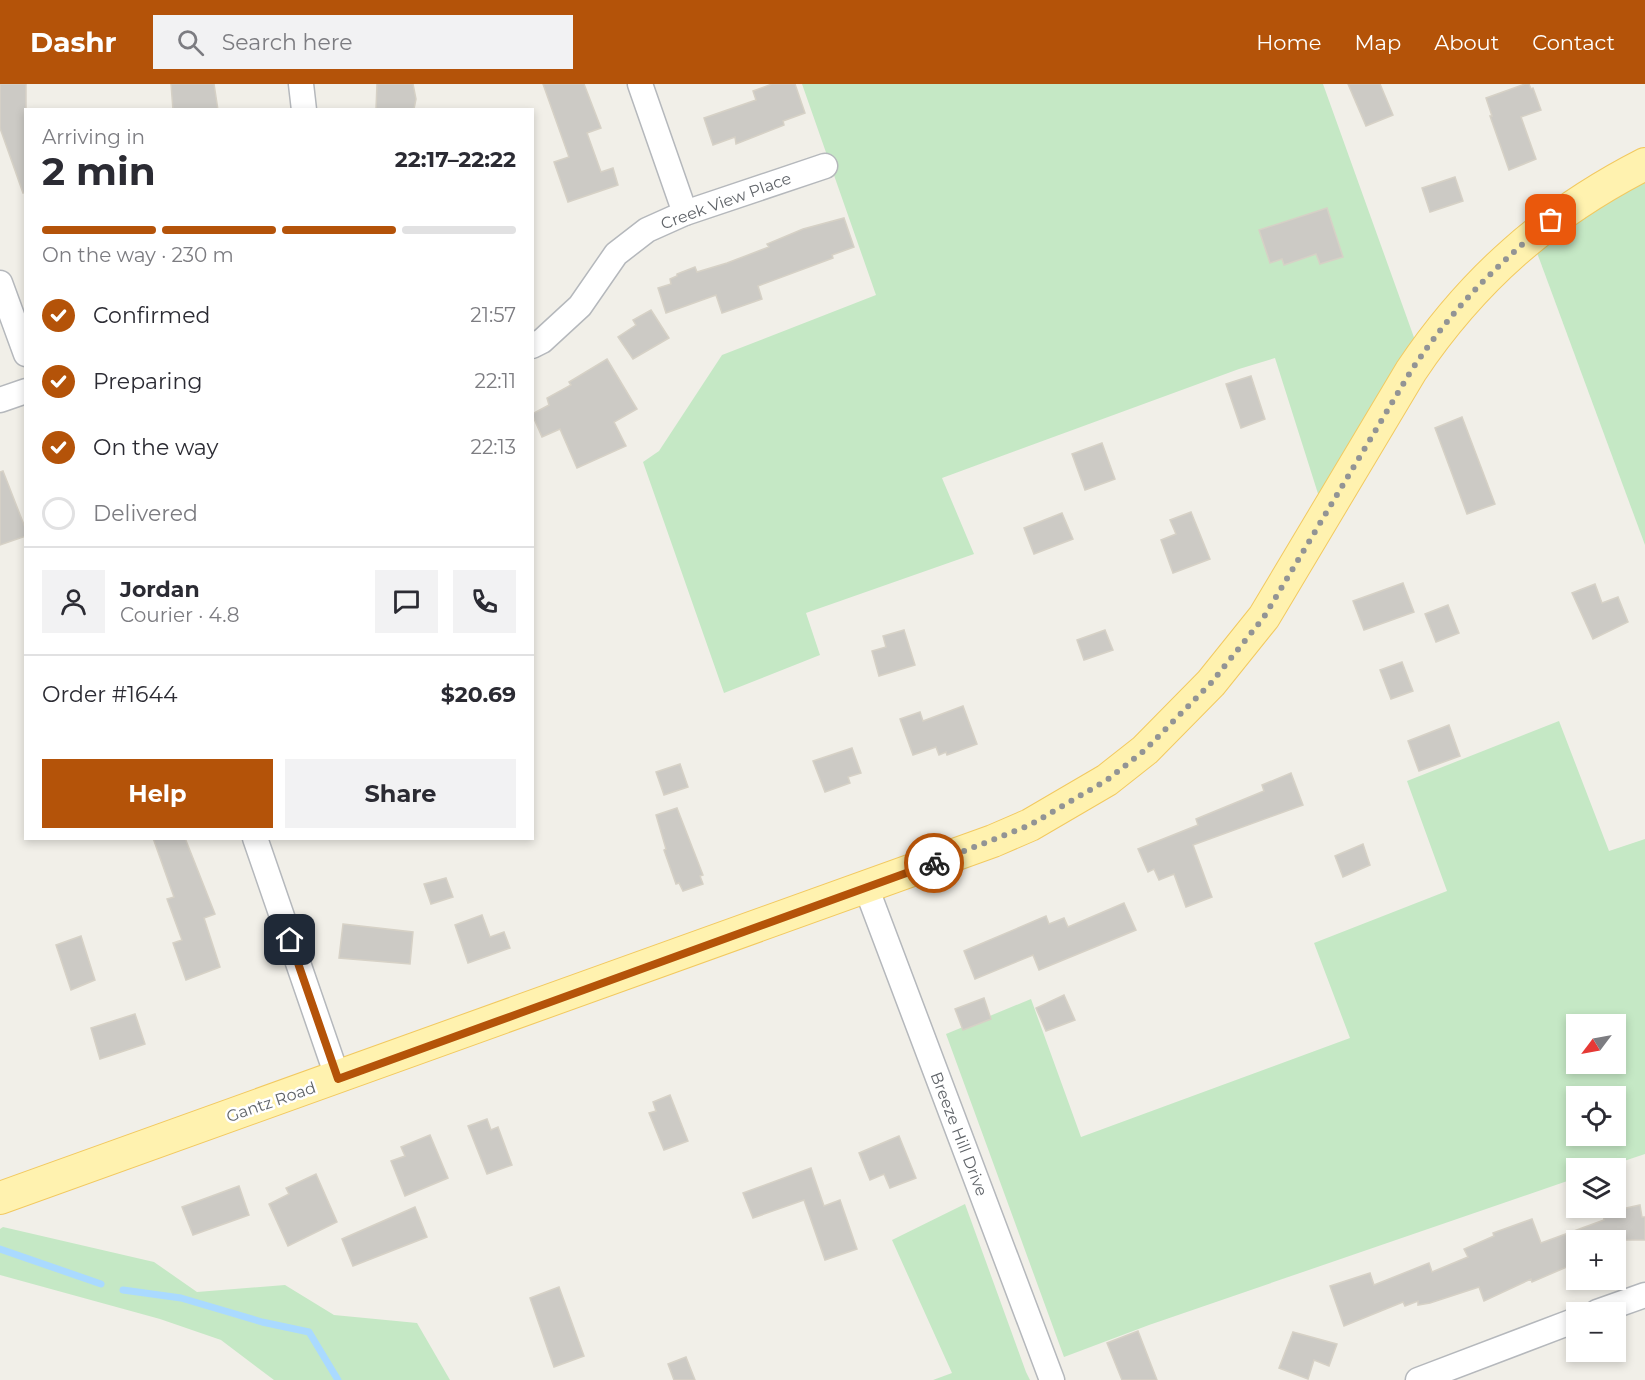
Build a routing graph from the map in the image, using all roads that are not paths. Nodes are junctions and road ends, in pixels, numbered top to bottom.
1 (301, 84) edge
2 (640, 84) edge
3 (304, 108) edge
4 (1645, 164) edge
5 (825, 165) dead end
6 (685, 213) junction
7 (0, 283) edge
8 (534, 345) edge
9 (24, 349) edge
10 (24, 392) edge
11 (0, 400) edge
12 (256, 840) edge
13 (866, 887) junction
14 (338, 1079) junction
15 (0, 1198) edge
16 (1645, 1295) edge
17 (1625, 1302) edge
18 (1566, 1324) edge
19 (1052, 1380) edge
20 (1418, 1380) edge

1 - 3 street
2 - 6 street
4 - 13 main road, Gantz Road
5 - 6 street, Creek View Place
6 - 8 street, Creek View Place
7 - 9 street
10 - 11 street
12 - 14 street
13 - 14 main road, Gantz Road
13 - 19 street, Breeze Hill Drive
14 - 15 main road, Gantz Road
16 - 17 street
18 - 20 street

